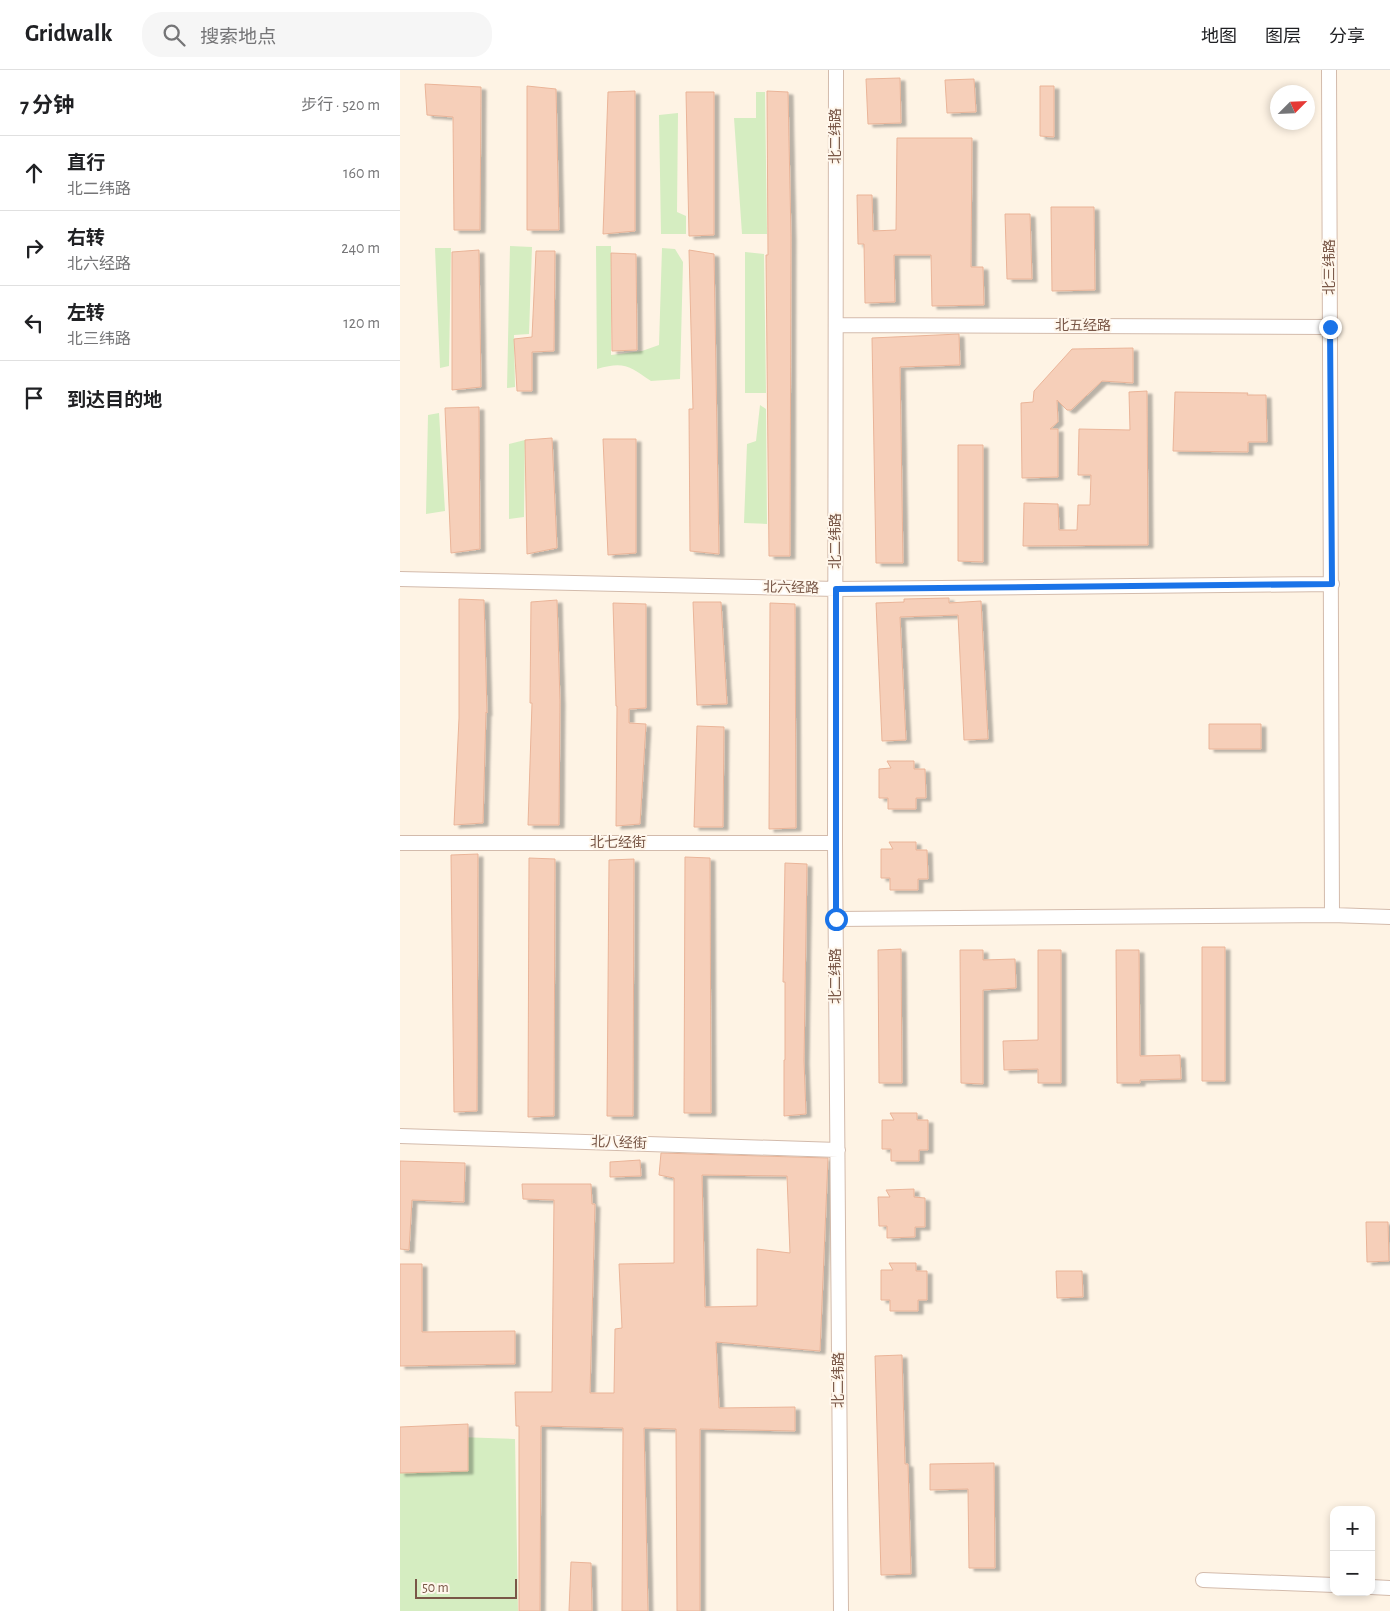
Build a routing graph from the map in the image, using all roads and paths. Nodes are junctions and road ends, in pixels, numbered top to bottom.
1 (836, 70) edge
2 (1329, 70) edge
3 (836, 325) junction
4 (1330, 327) junction
5 (400, 579) edge
6 (1332, 584) junction
7 (836, 589) junction
8 (835, 843) junction
9 (400, 844) edge
10 (1332, 916) junction
11 (1390, 917) edge
12 (836, 919) junction
13 (400, 1136) edge
14 (838, 1150) junction
15 (1203, 1580) dead end
16 (1330, 1585) edge
17 (1375, 1587) edge
18 (1390, 1588) edge
19 (841, 1611) edge

1 - 3 street, 北二纬路
2 - 4 street, 北三纬路
3 - 4 street, 北五经路
3 - 7 street, 北二纬路
4 - 6 street, 北三纬路
5 - 7 street, 北六经路
6 - 7 street, 北六经路
6 - 10 street, 北三纬路
7 - 8 street, 北二纬路
8 - 9 street, 北七经街
8 - 12 street, 北二纬路
10 - 11 street
10 - 12 street
12 - 14 street, 北二纬路
13 - 14 street, 北八经街
14 - 19 street, 北二纬路
15 - 16 street
17 - 18 street

